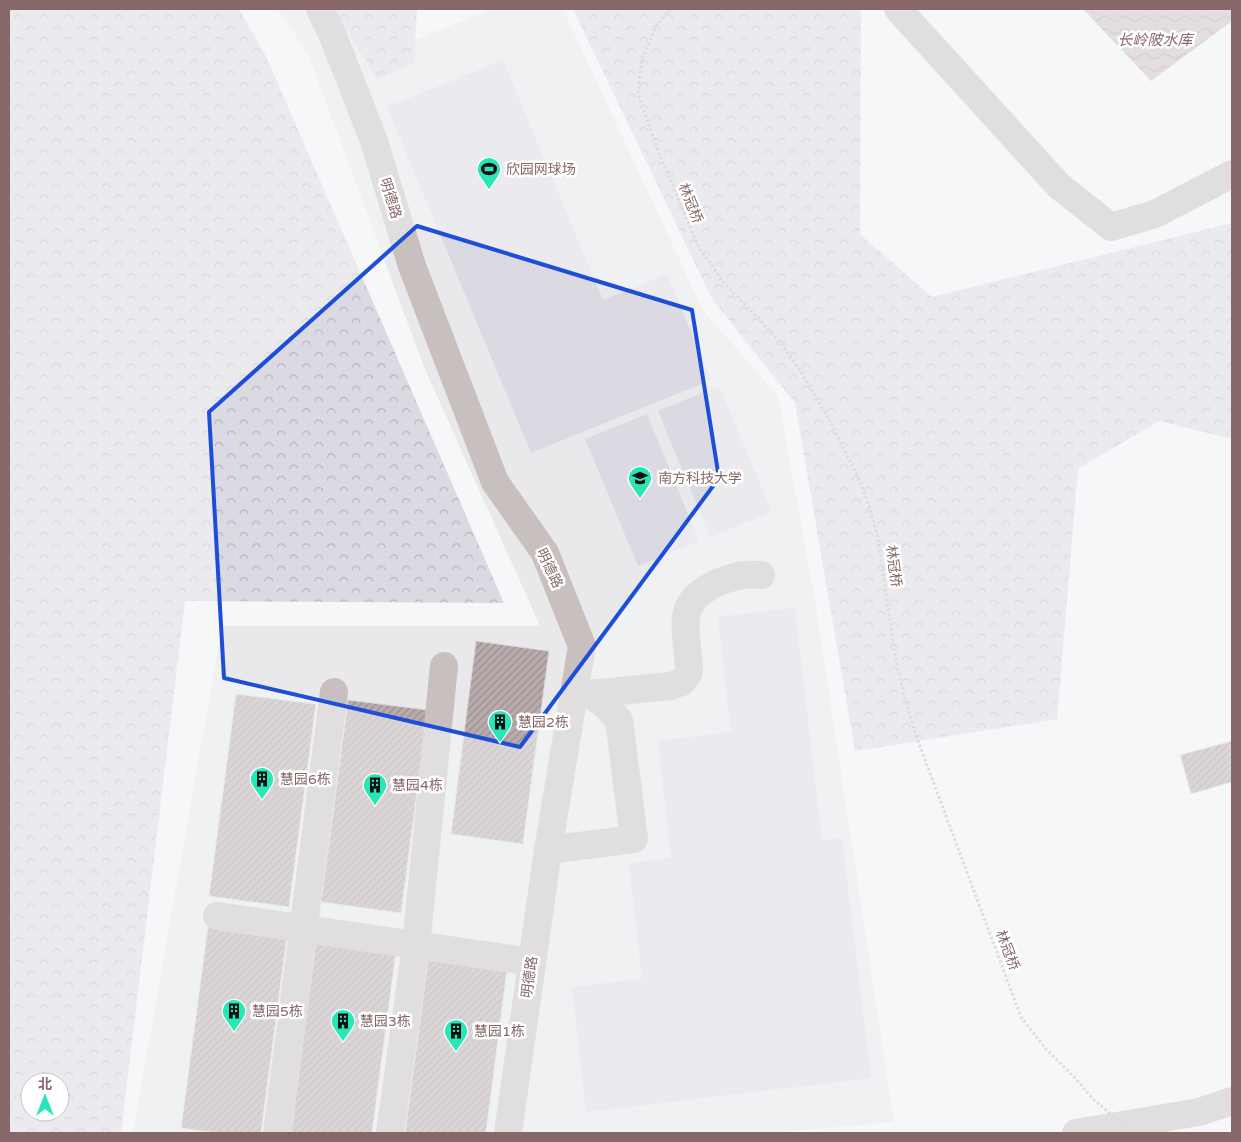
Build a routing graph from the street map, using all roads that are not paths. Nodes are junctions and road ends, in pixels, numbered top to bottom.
1 (320, 9) edge
2 (898, 9) edge
3 (1232, 174) edge
4 (761, 575) dead end
5 (444, 666) dead end
6 (643, 688) junction
7 (334, 692) dead end
8 (582, 695) junction
9 (619, 720) junction
10 (548, 850) junction
11 (217, 916) dead end
12 (305, 929) junction
13 (416, 945) junction
14 (532, 962) junction
15 (1232, 1101) edge
16 (277, 1133) edge
17 (390, 1133) edge
18 (508, 1133) edge
19 (1076, 1133) edge

1 - 8 street, 明德路
2 - 3 street
4 - 6 street
5 - 13 street
6 - 8 street
6 - 9 street
7 - 12 street
8 - 9 street
8 - 10 street, 明德路
9 - 10 street
10 - 14 street, 明德路
11 - 12 street
12 - 13 street
12 - 16 street
13 - 14 street
13 - 17 street
14 - 18 street, 明德路
15 - 19 street

